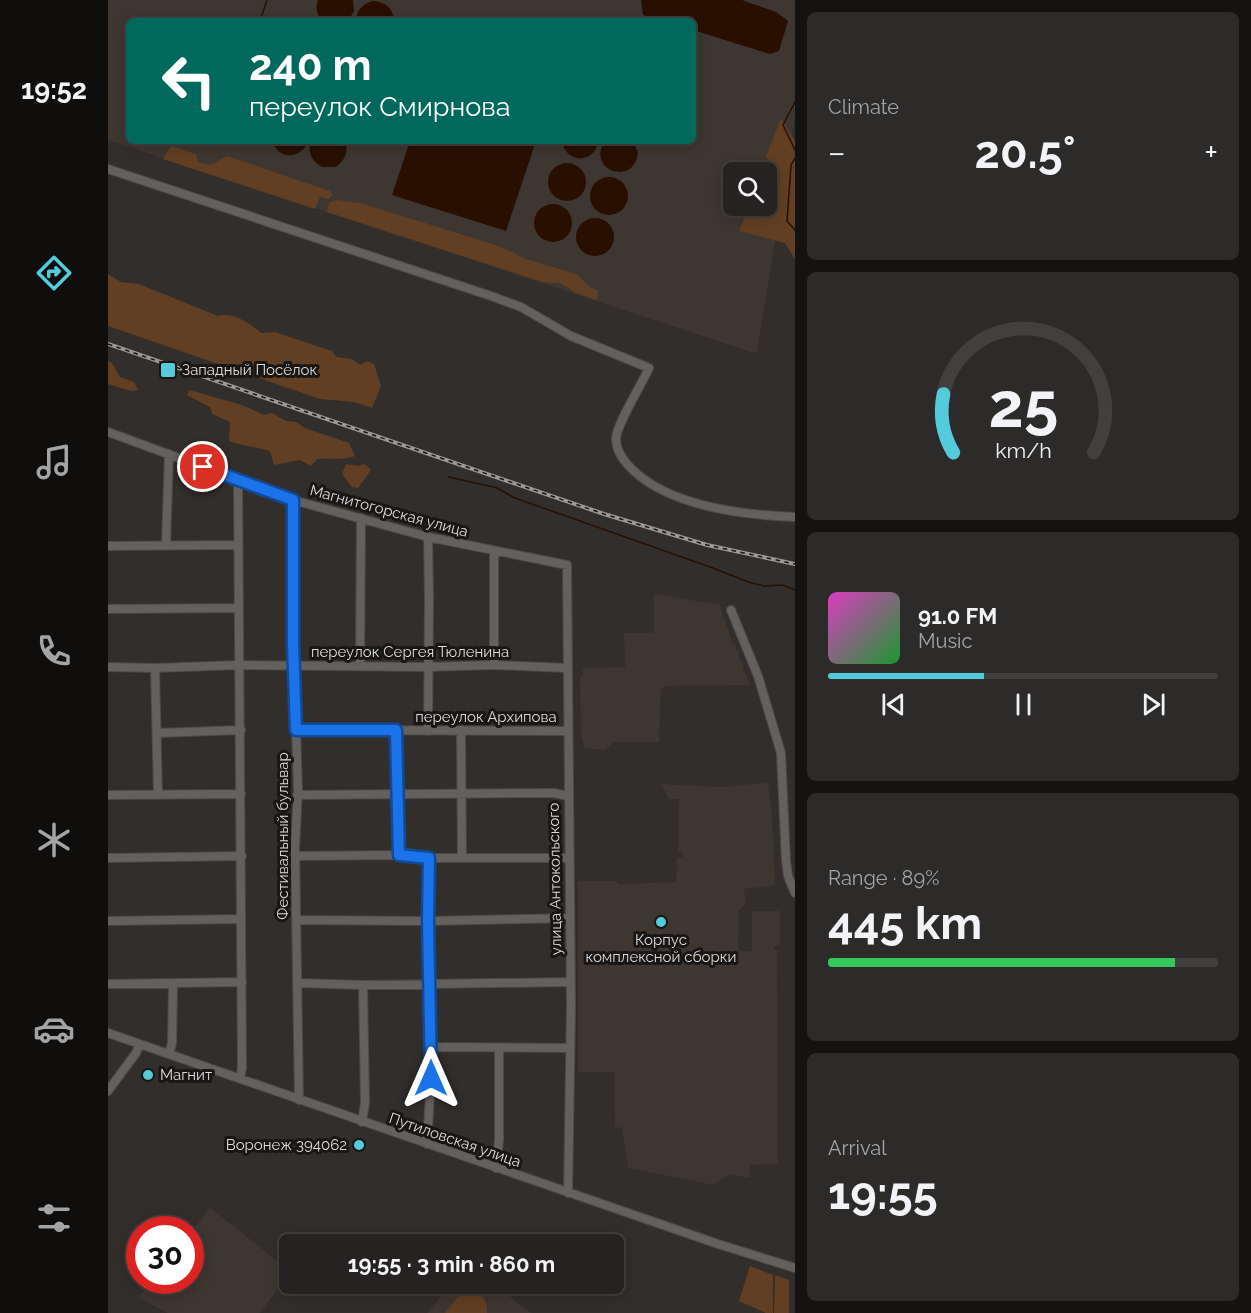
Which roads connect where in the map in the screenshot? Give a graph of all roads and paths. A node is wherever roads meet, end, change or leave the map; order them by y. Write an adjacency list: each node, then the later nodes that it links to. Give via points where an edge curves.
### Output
1 (108, 169): 6 (street, via 521,307 571,336 649,368 616,438 619,455 638,477 687,500 762,515)
2 (108, 432): 3 (street, Магнитогорская улица)
3 (168, 454): 4 (street, Магнитогорская улица); 9 (street)
4 (238, 480): 5 (street, Магнитогорская улица); 10 (street)
5 (293, 500): 7 (street, Магнитогорская улица); 19 (street, Фестивальный бульвар)
6 (795, 517)
7 (361, 518): 8 (street, Магнитогорская улица); 20 (street)
8 (428, 537): 12 (street, Магнитогорская улица); 21 (street)
9 (166, 545): 10 (street); 11 (street)
10 (238, 545): 14 (street)
11 (108, 546)
12 (494, 552): 13 (street, Магнитогорская улица); 17 (street)
13 (567, 565): 24 (street, улица Антокольского)
14 (239, 608): 15 (street); 18 (street)
15 (108, 609)
16 (731, 610): 46 (street, via 758,676 781,753 786,861)
17 (494, 665): 21 (street, переулок Сергея Тюленина); 24 (street, переулок Сергея Тюленина)
18 (240, 666): 19 (street, переулок Сергея Тюленина); 23 (street, переулок Сергея Тюленина); 25 (street)
19 (294, 666): 20 (street, переулок Сергея Тюленина); 26 (street, Фестивальный бульвар)
20 (360, 666): 21 (street, переулок Сергея Тюленина)
21 (428, 667): 29 (street)
22 (108, 668): 23 (street, переулок Сергея Тюленина)
23 (155, 668): 31 (street)
24 (567, 668): 30 (street, улица Антокольского)
25 (241, 730): 31 (street); 32 (street)
26 (296, 730): 27 (street, переулок Архипова); 37 (street, Фестивальный бульвар)
27 (396, 730): 29 (street, переулок Архипова); 33 (street)
28 (461, 730): 29 (street, переулок Архипова); 30 (street, переулок Архипова); 34 (street)
29 (428, 731)
30 (568, 731): 38 (street, улица Антокольского)
31 (157, 733): 36 (street)
32 (241, 794): 36 (street); 40 (street)
33 (397, 794): 34 (street); 37 (street); 39 (street)
34 (460, 794): 38 (street); 44 (street)
35 (108, 795): 36 (street)
36 (158, 795)
37 (297, 795): 41 (street, Фестивальный бульвар)
38 (568, 796): 45 (street, улица Антокольского)
39 (399, 855): 41 (street); 43 (street)
40 (242, 856): 42 (street); 48 (street)
41 (296, 856): 49 (street, Фестивальный бульвар)
42 (108, 858)
43 (429, 858): 44 (street); 51 (street)
44 (462, 858): 45 (street)
45 (569, 858): 47 (street, улица Антокольского)
46 (795, 892)
47 (570, 918): 51 (street); 53 (street, улица Антокольского)
48 (242, 919): 50 (street); 52 (street)
49 (297, 920): 51 (street); 54 (street, Фестивальный бульвар)
50 (108, 921)
51 (428, 921): 55 (street)
52 (242, 982): 57 (street); 65 (street)
53 (570, 982): 55 (street); 63 (street, улица Антокольского)
54 (298, 983): 58 (street); 67 (street, Фестивальный бульвар)
55 (430, 983): 58 (street); 61 (street)
56 (108, 984): 57 (street)
57 (173, 984): 64 (street)
58 (363, 985): 68 (street)
59 (108, 1033): 60 (street, Путиловская улица)
60 (140, 1044): 64 (street, Путиловская улица); 66 (street)
61 (431, 1047): 62 (street); 69 (street)
62 (499, 1048): 63 (street); 70 (street)
63 (570, 1048): 71 (street, улица Антокольского)
64 (169, 1054): 65 (street, Путиловская улица)
65 (240, 1078): 67 (street, Путиловская улица)
66 (108, 1090)
67 (299, 1100): 68 (street, Путиловская улица)
68 (362, 1122): 69 (street, Путиловская улица)
69 (427, 1144): 70 (street, Путиловская улица)
70 (496, 1168): 71 (street, Путиловская улица)
71 (568, 1193): 72 (street, Путиловская улица)
72 (795, 1268)

